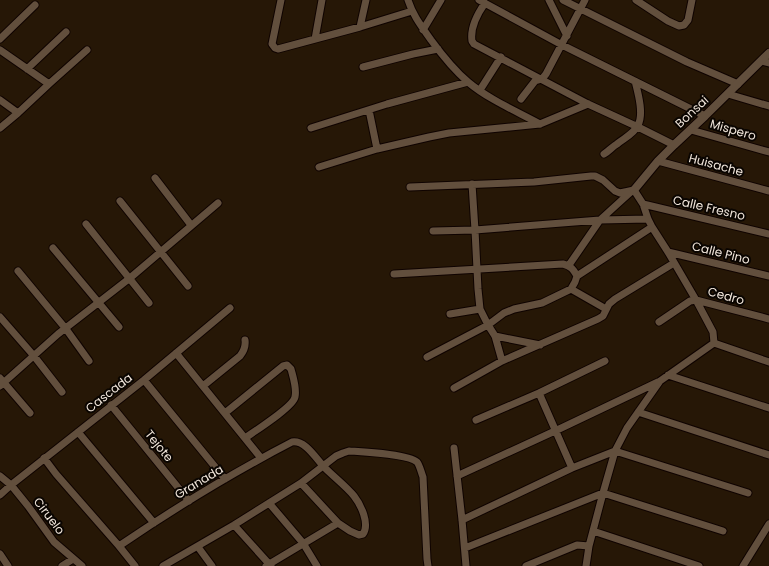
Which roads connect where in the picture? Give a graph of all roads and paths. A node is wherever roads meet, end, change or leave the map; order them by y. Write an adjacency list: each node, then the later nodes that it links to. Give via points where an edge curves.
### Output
1 (281, 0): 20 (street, via 273,46 278,49)
2 (322, 0): 20 (street)
3 (366, 0): 15 (street)
4 (408, 0): 14 (street)
5 (441, 0): 16 (street)
6 (549, 0): 18 (street)
7 (563, 0): 13 (street)
8 (585, 0): 13 (street)
9 (636, 0): 10 (street, via 679,26 688,20)
10 (692, 0)
11 (482, 1): 21 (street); 26 (street, via 472,41 478,47)
12 (35, 5): 19 (street)
13 (580, 9): 18 (street); 34 (street)
14 (412, 11): 15 (street); 16 (street)
15 (360, 27): 20 (street)
16 (423, 30): 22 (street)
17 (66, 32): 29 (street)
18 (567, 36): 21 (street)
19 (0, 39)
20 (314, 39)
21 (562, 44): 30 (street); 31 (street)
22 (438, 49): 28 (street); 32 (street)
23 (0, 50): 29 (street)
24 (87, 50): 33 (street)
25 (769, 54): 27 (street, Bonsai)
26 (500, 57): 30 (street); 35 (street)
27 (766, 62): 34 (street, Bonsai)
28 (363, 67)
29 (27, 69): 33 (street)
30 (542, 79): 37 (street, via 535,81); 39 (street)
31 (635, 81): 43 (street); 45 (street, via 640,103)
32 (468, 82): 35 (street); 41 (street)
33 (49, 84): 42 (street)
34 (738, 84): 36 (street, Bonsai)
35 (480, 90): 44 (street)
36 (728, 94): 40 (street); 43 (street, Bonsai)
37 (521, 99)
38 (0, 100): 42 (street)
39 (588, 104): 44 (street); 45 (street)
40 (769, 106)
41 (369, 110): 47 (street); 50 (street)
42 (18, 114): 46 (street)
43 (705, 116): 48 (street, Bonsai)
44 (540, 124): 50 (street, via 449,134)
45 (638, 127): 49 (street); 52 (street)
46 (0, 128)
47 (312, 128)
48 (690, 130): 49 (street, Bonsai); 51 (street, Mispero)
49 (674, 145): 53 (street, Bonsai)
50 (377, 149): 54 (street)
51 (769, 152)
52 (604, 154)
53 (658, 161): 58 (street, Bonsai); 59 (street, Huisache)
54 (320, 167)
55 (155, 178): 66 (street)
56 (472, 184): 57 (street); 58 (street, via 534,182 595,176 620,193); 68 (street)
57 (410, 187)
58 (634, 190): 62 (street); 64 (street)
59 (769, 191)
60 (120, 201): 72 (street)
61 (218, 203): 66 (street)
62 (643, 204): 63 (street); 70 (street, Calle Fresno)
63 (648, 219): 64 (street); 67 (street)
64 (600, 220): 68 (street); 75 (street)
65 (86, 224): 81 (street)
66 (191, 226): 72 (street)
67 (652, 227): 73 (street); 79 (street)
68 (475, 230): 69 (street); 76 (street)
69 (433, 231)
70 (769, 234)
71 (53, 248): 85 (street)
72 (161, 251): 81 (street); 82 (street)
73 (668, 252): 74 (street); 80 (street, Calle Pino)
74 (674, 263): 84 (street); 89 (street, via 615,299)
75 (569, 265): 76 (street); 79 (street)
76 (477, 268): 78 (street); 88 (street)
77 (18, 271): 97 (street)
78 (394, 274)
79 (577, 276): 83 (street)
80 (769, 276)
81 (130, 278): 85 (street); 86 (street)
82 (188, 286)
83 (570, 289): 89 (street); 95 (street, via 542,302 504,313)
84 (696, 300): 92 (street, Cedro); 93 (street, Cedro, via 690,301); 100 (street, via 714,332)
85 (99, 303): 96 (street); 97 (street)
86 (149, 303)
87 (230, 308): 102 (street, Cascada)
88 (480, 309): 90 (street); 95 (street)
89 (606, 309): 101 (street, via 598,319)
90 (450, 314)
91 (0, 316): 94 (street)
92 (769, 319)
93 (659, 322)
94 (3, 324): 103 (street)
95 (488, 325): 98 (street); 104 (street)
96 (119, 327)
97 (66, 329): 103 (street); 105 (street)
98 (496, 336): 101 (street); 106 (street)
99 (245, 340): 113 (street, via 246,347 240,356)
100 (714, 343): 108 (street); 109 (street)
101 (540, 345): 106 (street)
102 (176, 353): 110 (street, Cascada); 113 (street)
103 (34, 356): 112 (street); 115 (street)
104 (427, 358)
105 (89, 361)
106 (502, 361): 114 (street)
107 (605, 361): 116 (street)
108 (769, 362)
109 (668, 375): 111 (street); 118 (street)
110 (144, 380): 117 (street, Cascada); 135 (street)
111 (660, 381): 119 (street); 123 (street)
112 (1, 382): 120 (street)
113 (203, 386): 121 (street)
114 (454, 388)
115 (62, 392)
116 (539, 393): 122 (street); 123 (street)
117 (111, 405): 124 (street, Cascada); 141 (street, Tejote)
118 (769, 408)
119 (638, 412): 127 (street); 128 (street)
120 (30, 413)
121 (225, 413): 125 (street); 125 (street, via 283,366 290,367 296,392 295,400)
122 (476, 420)
123 (555, 431): 132 (street); 134 (street)
124 (78, 432): 129 (street, Cascada); 144 (street)
125 (245, 438): 130 (street)
126 (454, 448): 134 (street)
127 (616, 451): 132 (street); 138 (street); 139 (street)
128 (769, 455)
129 (44, 458): 137 (street, Cascada); 151 (street)
130 (261, 458): 131 (street, Granada, via 292,442 300,442); 135 (street, Granada)
131 (323, 466): 136 (street); 145 (street, via 354,497 364,514 366,528 364,534 358,535); 166 (street, via 336,456 349,451 397,455 417,463 423,477)
132 (572, 468): 143 (street)
133 (0, 476): 137 (street, Ciruelo)
134 (458, 476): 143 (street)
135 (225, 479): 141 (street, Granada)
136 (302, 482): 142 (street); 145 (street)
137 (11, 485): 140 (street, Cascada); 156 (street, Ciruelo, via 54,542)
138 (603, 493): 148 (street); 149 (street); 154 (street)
139 (748, 493)
140 (0, 495)
141 (189, 501): 144 (street, Granada)
142 (269, 503): 147 (street); 150 (street)
143 (462, 520): 154 (street)
144 (154, 523): 151 (street, Granada)
145 (338, 523): 150 (street)
146 (769, 524): 171 (street)
147 (234, 525): 153 (street); 158 (street)
148 (593, 531): 152 (street); 170 (street)
149 (723, 531)
150 (303, 543): 158 (street); 165 (street)
151 (119, 546): 162 (street)
152 (589, 546): 168 (street, via 577,545); 169 (street)
153 (198, 547): 157 (street); 164 (street)
154 (465, 548): 167 (street)
155 (0, 554): 159 (street)
156 (73, 559): 160 (street); 161 (street, Ciruelo)
157 (174, 563): 163 (street)
158 (269, 565)
159 (8, 566)
160 (62, 566)
161 (82, 566)
162 (135, 566)
163 (163, 566)
164 (212, 566)
165 (317, 566)
166 (428, 566)
167 (466, 566)
168 (526, 566)
169 (586, 566)
170 (699, 566)
171 (743, 566)

